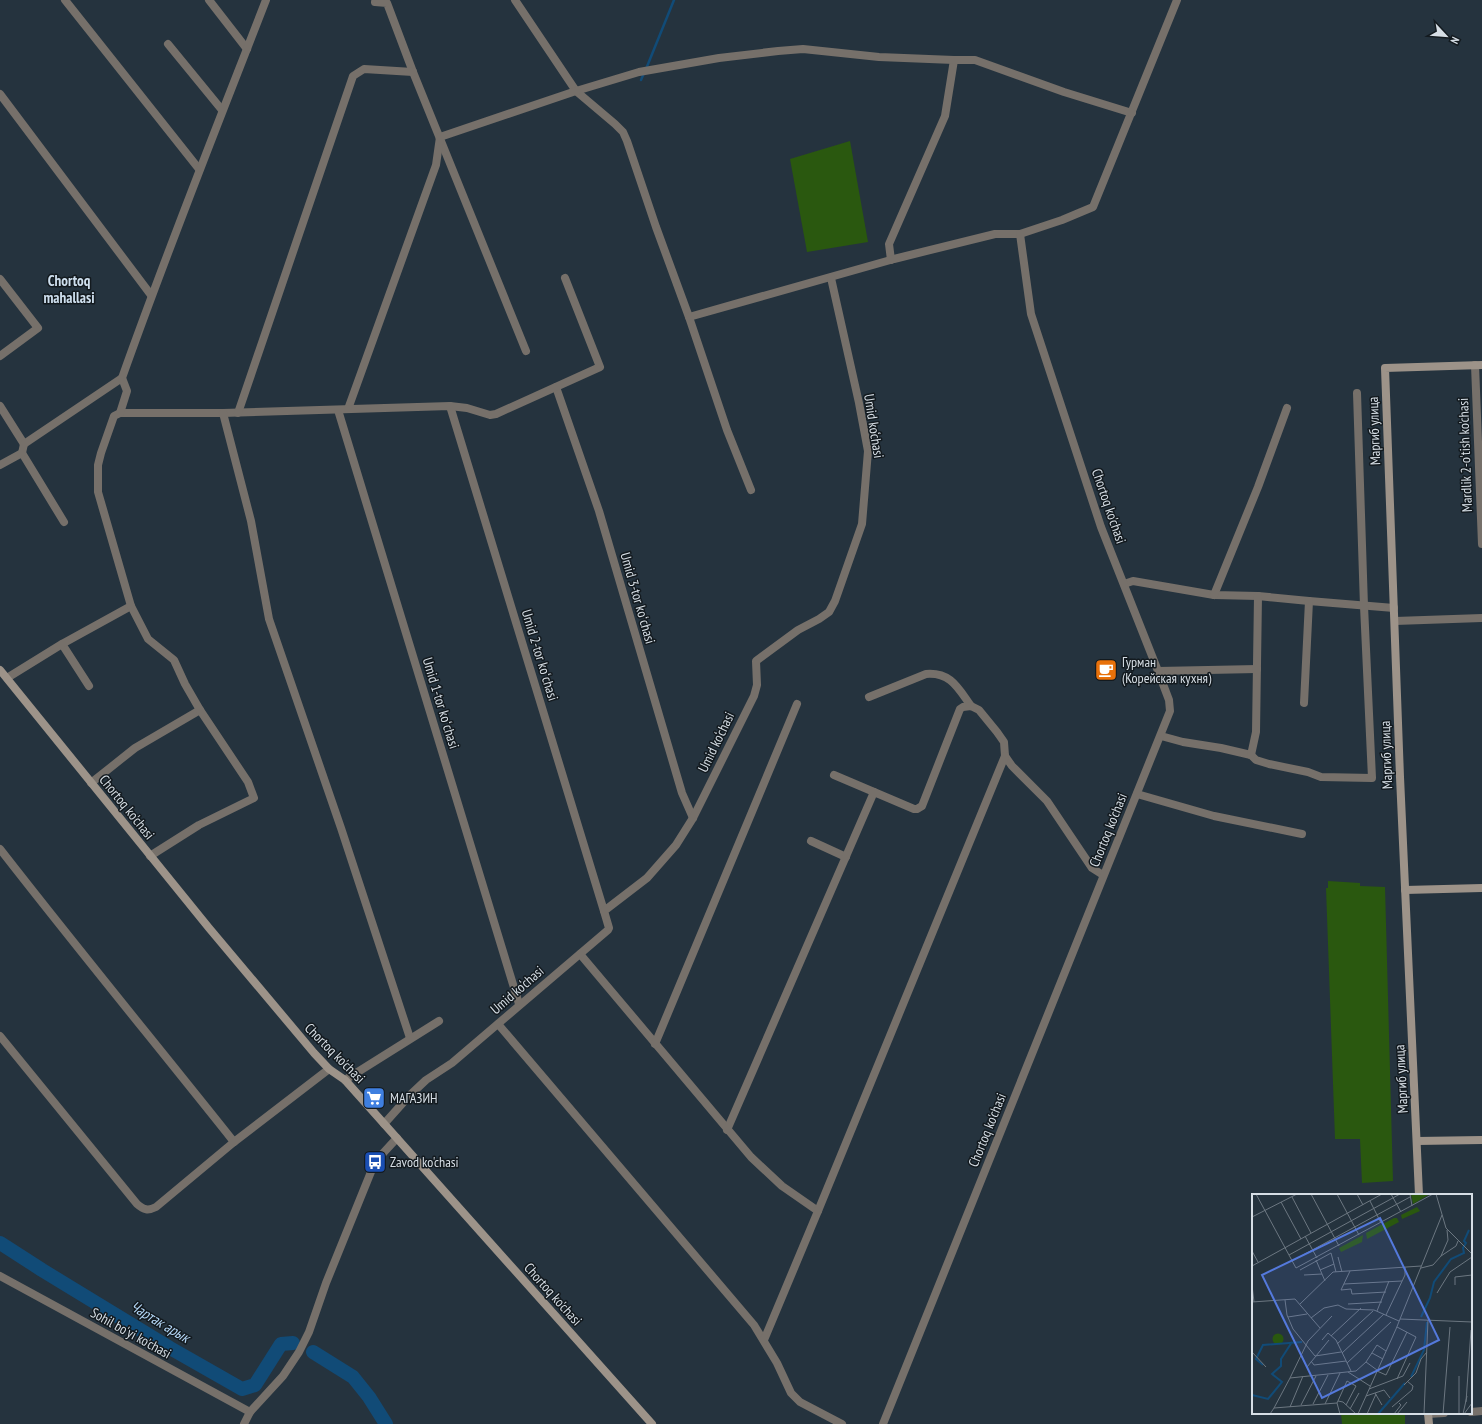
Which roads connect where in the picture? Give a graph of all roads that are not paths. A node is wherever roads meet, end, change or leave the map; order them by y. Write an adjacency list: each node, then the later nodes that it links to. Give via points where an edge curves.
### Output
1 (65, 0): 16 (street)
2 (209, 0): 8 (street)
3 (266, 0): 8 (street)
4 (515, 0): 11 (street)
5 (1177, 0): 14 (street)
6 (375, 2): 10 (street, via 388,3)
7 (168, 44): 13 (street)
8 (247, 49): 13 (street)
9 (954, 60): 11 (street, via 778,51 639,72); 14 (street, via 975,60); 18 (street, via 945,116 889,244)
10 (413, 72): 15 (street); 37 (street, via 364,69 353,76)
11 (576, 91): 15 (street); 23 (street, via 615,124 627,141)
12 (0, 94): 22 (street)
13 (222, 110): 16 (street)
14 (1132, 113): 17 (street, via 1093,207)
15 (440, 137): 24 (street); 33 (street, via 436,165)
16 (199, 170): 22 (street)
17 (1020, 234): 18 (street, via 995,234); 44 (street, Chortoq ko'chasi, via 1031,314 1101,527)
18 (891, 260): 20 (street)
19 (565, 278): 28 (street, via 600,367)
20 (831, 278): 23 (street); 71 (street, Umid ko‘chasi, via 868,452 862,524 829,612 798,630 756,662 757,685 754,696)
21 (0, 279): 25 (street, via 38,328)
22 (151, 295): 27 (street)
23 (689, 317): 41 (street, via 727,430)
24 (526, 350)
25 (0, 356)
26 (1478, 365): 43 (street, Mardlik 2-o'tish ko'chasi); 50 (street, Маргиб улица, via 1385,368)
27 (122, 378): 35 (street, via 127,391); 38 (street)
28 (556, 387): 31 (street, via 496,414 490,415); 71 (street, Umid 3-tor koʻchasi, via 599,511 680,786)
29 (1357, 393): 49 (street)
30 (0, 406): 38 (street)
31 (450, 406): 33 (street); 80 (street, Umid 2-tor koʻchasi)
32 (1287, 408): 45 (street)
33 (348, 409): 34 (street)
34 (338, 410): 37 (street); 82 (street, Umid 1-tor koʻchasi)
35 (120, 413): 36 (street); 48 (street, via 114,416 101,453 98,465 98,492)
36 (222, 413): 37 (street); 86 (street, via 251,521 270,619)
37 (238, 413)
38 (24, 444): 39 (street)
39 (22, 452): 40 (street); 42 (street)
40 (0, 465)
41 (751, 490)
42 (64, 522)
43 (1482, 544)
44 (1124, 584): 45 (street, via 1133,581); 56 (street, Chortoq ko'chasi)
45 (1214, 595): 46 (street)
46 (1258, 596): 47 (street); 54 (street)
47 (1309, 601): 49 (street); 60 (street)
48 (132, 606): 53 (street); 63 (street, via 148,638 174,660)
49 (1364, 606): 50 (street); 65 (street, via 1372,778 1322,777 1256,760)
50 (1394, 608): 52 (street, Маргиб улица)
51 (1482, 618): 52 (street)
52 (1395, 621): 79 (street, Маргиб улица)
53 (62, 644): 57 (street); 58 (street)
54 (1257, 669): 56 (street); 65 (street, via 1256,732)
55 (0, 671): 57 (street, Chortoq ko'chasi)
56 (1158, 671): 64 (street, Chortoq ko'chasi, via 1170,705)
57 (7, 678): 68 (street, Chortoq ko'chasi)
58 (89, 686)
59 (869, 697): 62 (street, via 926,674 935,673 952,680)
60 (1304, 703)
61 (797, 704): 87 (street)
62 (971, 706): 66 (street, via 979,710 1003,739); 69 (street, via 967,705 960,710 922,806 914,809)
63 (200, 710): 68 (street, via 135,748); 75 (street, via 248,782 254,798 199,824)
64 (1161, 736): 65 (street); 70 (street, Chortoq ko'chasi)
65 (1251, 755)
66 (1005, 756): 77 (street, via 1047,801 1092,868); 97 (street)
67 (834, 775): 69 (street)
68 (91, 783): 75 (street, Chortoq ko'chasi)
69 (874, 792): 76 (street)
70 (1137, 794): 72 (street, via 1214,816); 77 (street, Chortoq ko'chasi)
71 (693, 818): 80 (street, Umid ko‘chasi, via 676,845 647,878)
72 (1302, 834)
73 (810, 841): 76 (street)
74 (0, 849): 95 (street)
75 (150, 856): 88 (street, Chortoq ko'chasi, via 269,1001)
76 (846, 857): 91 (street)
77 (1103, 875): 107 (street, Chortoq ko'chasi)
78 (1482, 888): 79 (street)
79 (1405, 890): 94 (street, Маргиб улица)
80 (604, 911): 81 (street, Umid ko‘chasi, via 609,929)
81 (580, 954): 82 (street, Umid ko‘chasi); 87 (street)
82 (519, 1004): 84 (street, Umid ko‘chasi)
83 (439, 1021): 86 (street)
84 (498, 1024): 90 (street, Umid ko‘chasi, via 452,1063 426,1080); 99 (street, via 754,1325)
85 (0, 1036): 95 (street, via 137,1204 143,1208 149,1210 156,1207)
86 (410, 1038): 89 (street)
87 (655, 1044): 91 (street)
88 (329, 1069): 89 (street, Chortoq ko'chasi); 95 (street)
89 (345, 1080): 90 (street, Chortoq ko'chasi)
90 (384, 1124): 92 (street, Chortoq ko'chasi)
91 (727, 1130): 97 (street, via 782,1186)
92 (397, 1138): 101 (street, via 375,1162 299,1352 283,1376); 105 (street, Chortoq ko'chasi)
93 (1482, 1140): 94 (street)
94 (1416, 1141): 96 (street, Маргиб улица)
95 (234, 1142)
96 (1419, 1194)
97 (818, 1212): 99 (street)
98 (0, 1276): 101 (street, Sohil bo'yi ko'chasi)
99 (764, 1340): 106 (street, via 792,1393 800,1402)
100 (1482, 1411): 102 (street)
101 (250, 1412): 104 (street)
102 (1472, 1412)
103 (1428, 1414): 108 (street)
104 (244, 1424)
105 (652, 1424)
106 (842, 1424)
107 (883, 1424)
108 (1429, 1424)

